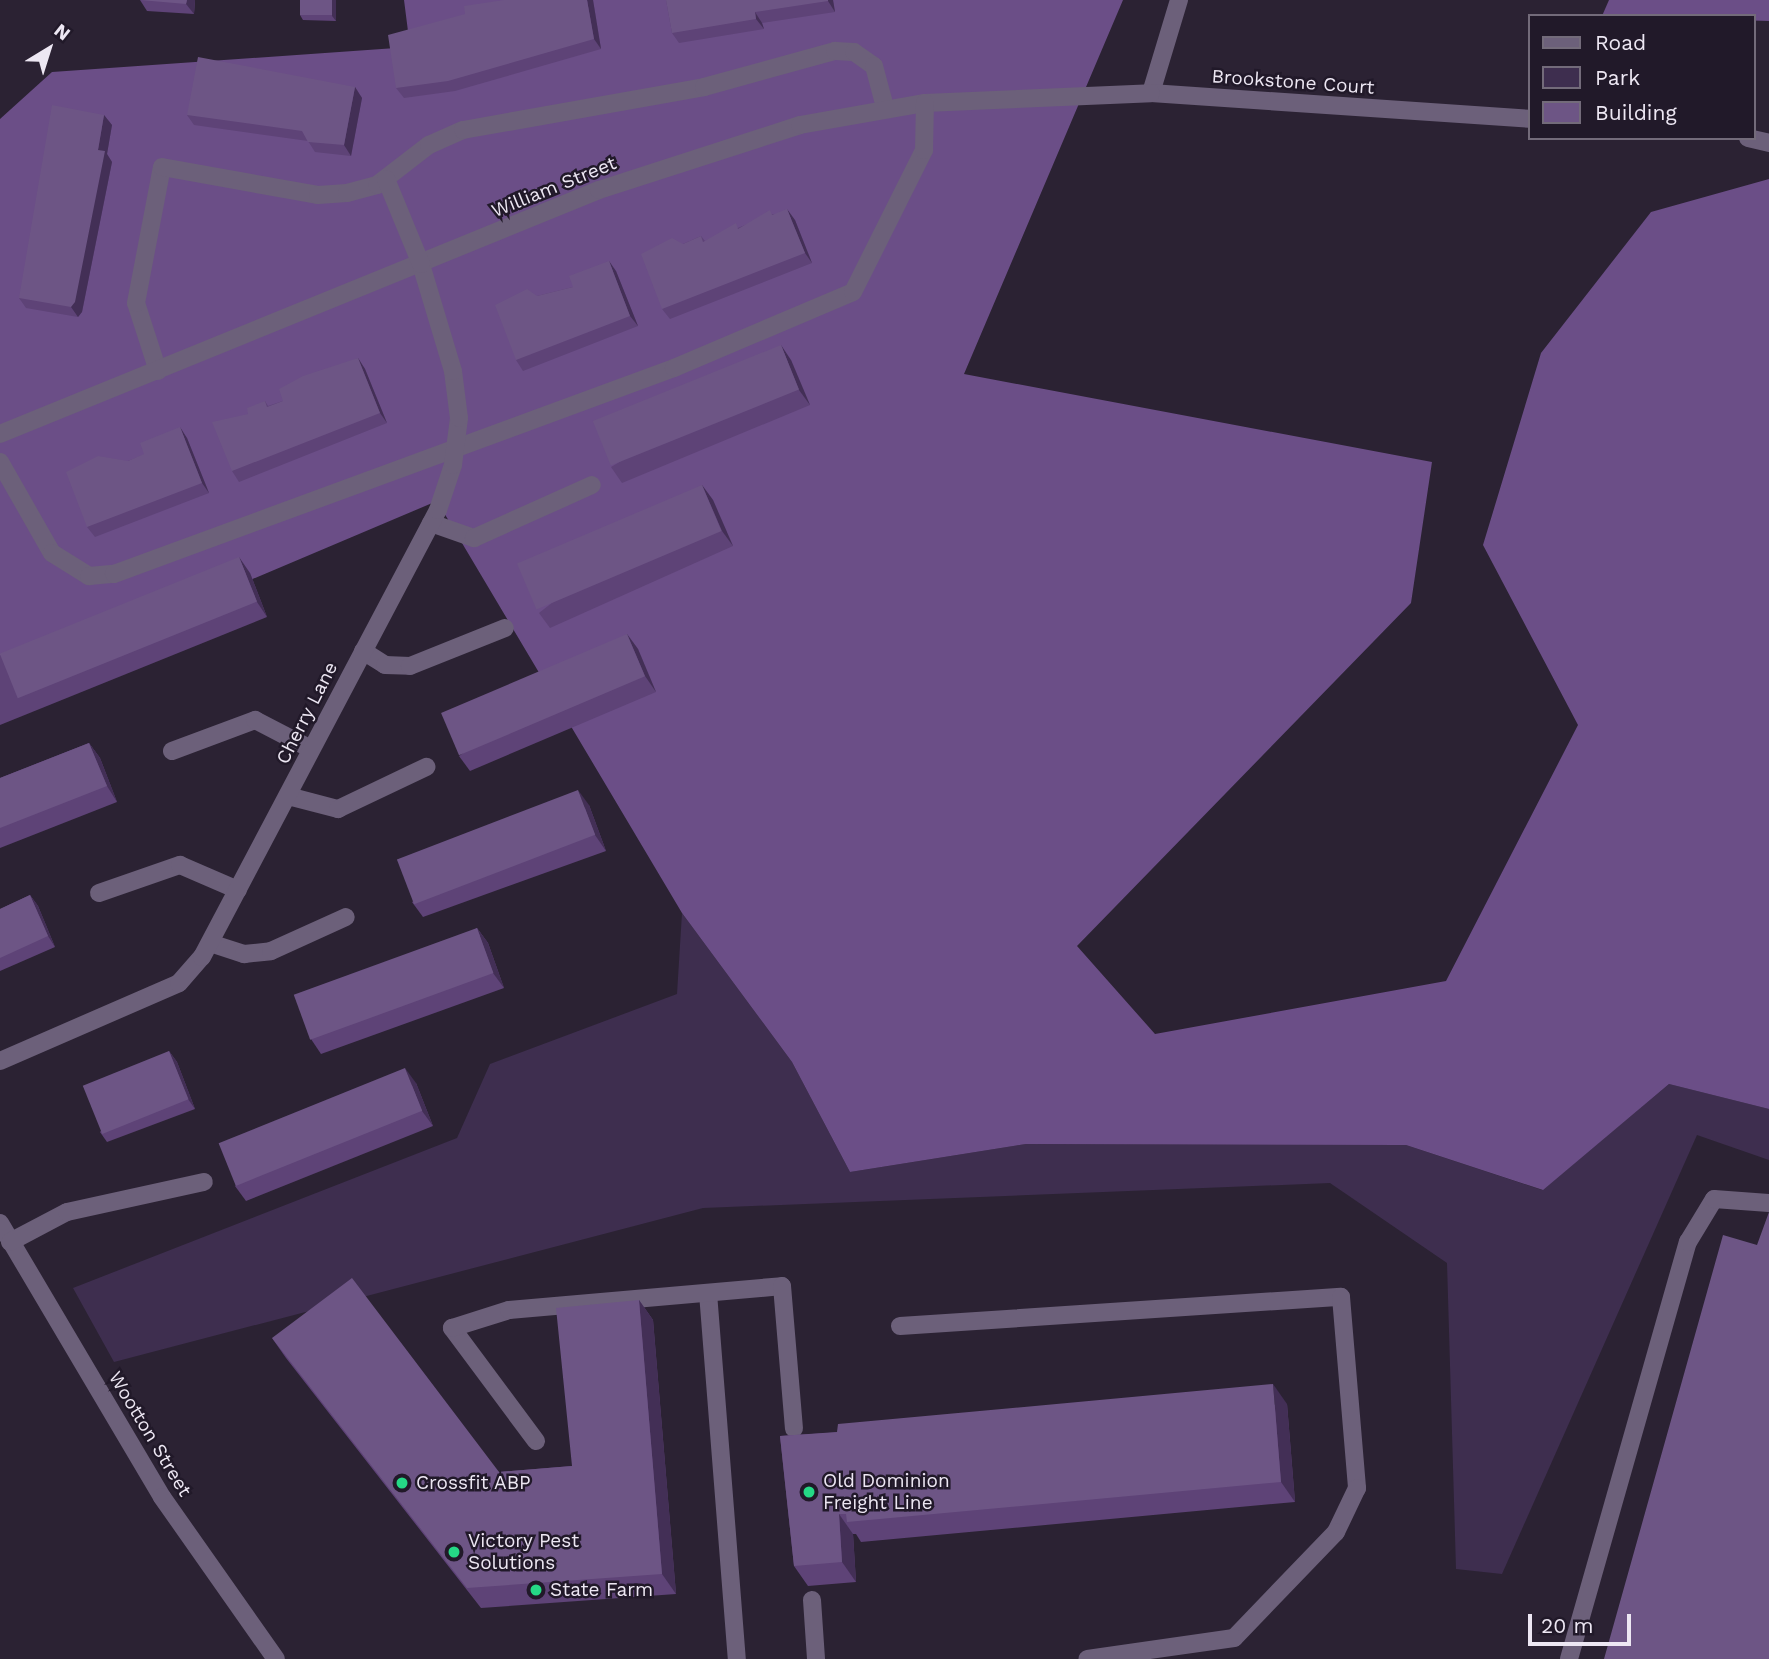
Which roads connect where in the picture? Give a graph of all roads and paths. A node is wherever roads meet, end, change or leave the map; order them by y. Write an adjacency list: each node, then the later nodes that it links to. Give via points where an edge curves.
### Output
1 (1179, 0): 2 (street)
2 (1152, 93): 3 (street, William Street); 5 (street, Brookstone Court)
3 (925, 103): 4 (street, William Street); 10 (street, via 924,150 853,292)
4 (885, 107): 6 (street, via 874,66 854,52 835,51 704,87 463,130 429,145); 7 (street, William Street, via 800,125 599,190)
5 (1528, 119)
6 (386, 178): 7 (street, Cherry Lane); 8 (street, via 347,193 318,195 162,167 136,303)
7 (422, 264): 8 (street, William Street); 10 (street, Cherry Lane, via 453,371)
8 (158, 371): 9 (street, William Street)
9 (0, 434)
10 (455, 450): 11 (street, via 114,574 89,576 40,538); 13 (street, Cherry Lane)
11 (0, 462)
12 (592, 485): 13 (street, via 474,538)
13 (431, 523): 15 (street, Cherry Lane)
14 (505, 628): 15 (street, via 410,666 384,665)
15 (363, 651): 16 (street, Cherry Lane)
16 (312, 749): 17 (street, via 255,720); 19 (street, Cherry Lane)
17 (172, 751)
18 (426, 767): 19 (street, via 338,809)
19 (288, 796): 20 (street, Cherry Lane)
20 (237, 891): 21 (street, via 180,865); 23 (street, Cherry Lane)
21 (99, 893)
22 (346, 917): 23 (street, via 271,951 244,954)
23 (210, 943): 24 (street, Cherry Lane, via 179,984)
24 (0, 1061)
25 (204, 1182): 28 (street, via 67,1212)
26 (1769, 1203): 38 (street, via 1714,1199 1688,1242)
27 (0, 1223): 28 (street, Wootton Street)
28 (10, 1242): 34 (street, Wootton Street, via 162,1497)
29 (708, 1293): 31 (street, via 782,1286); 32 (street, via 509,1310 452,1328); 35 (street)
30 (900, 1326): 37 (street, via 1341,1297 1357,1488 1336,1532 1234,1638)
31 (794, 1428)
32 (536, 1441)
33 (812, 1600): 36 (street)
34 (275, 1659)
35 (737, 1659)
36 (816, 1659)
37 (1087, 1659)
38 (1569, 1659)

